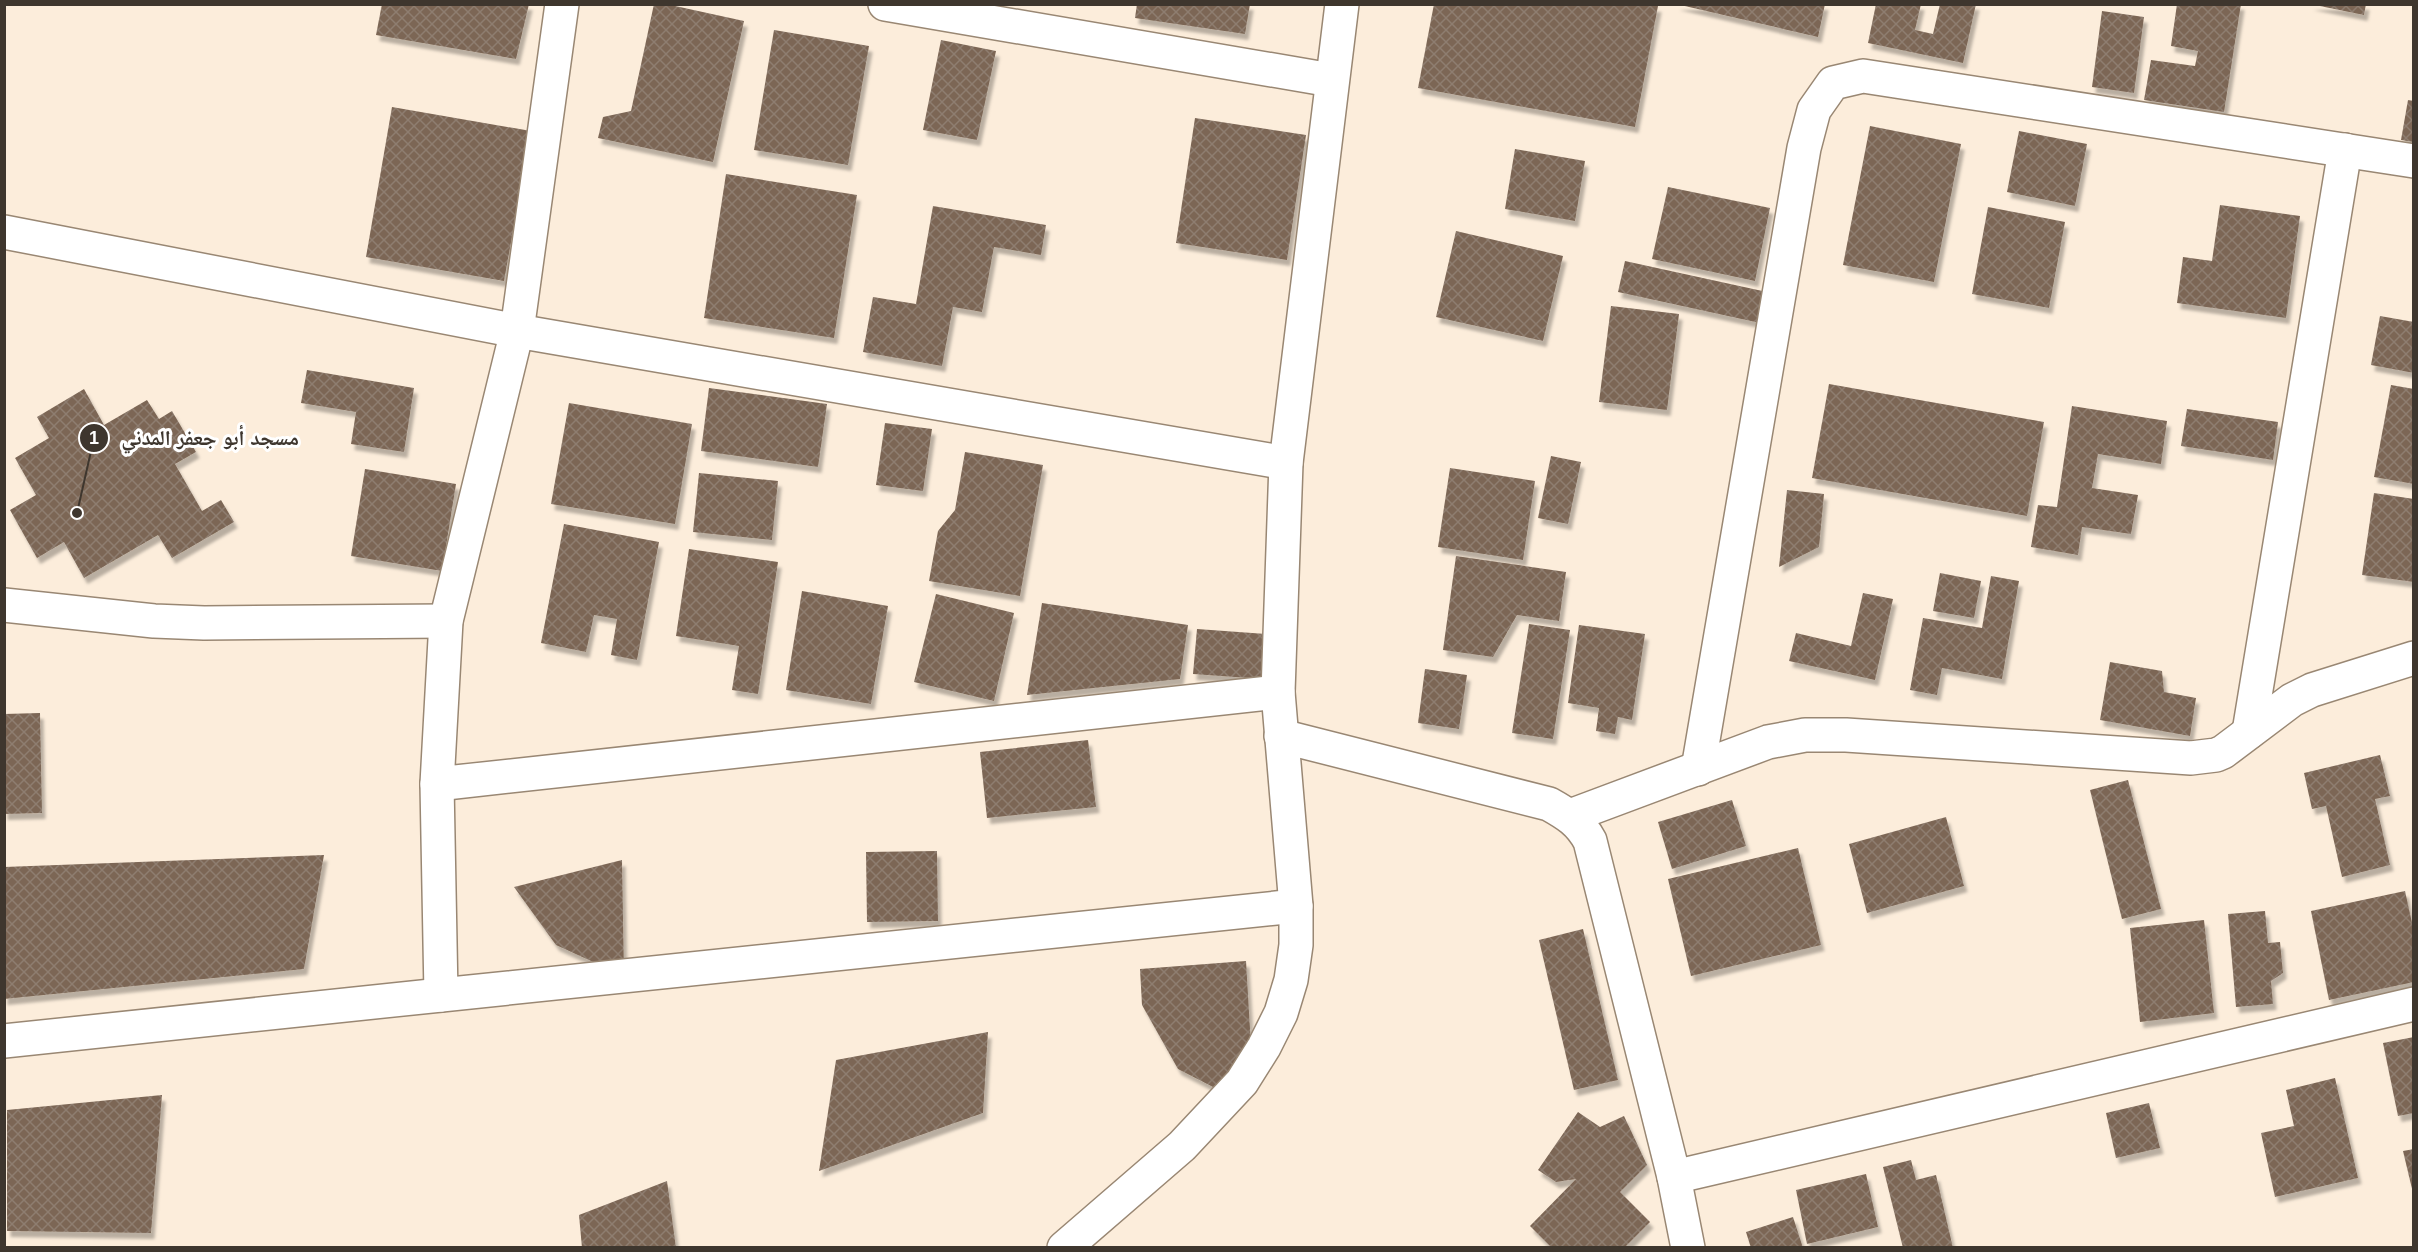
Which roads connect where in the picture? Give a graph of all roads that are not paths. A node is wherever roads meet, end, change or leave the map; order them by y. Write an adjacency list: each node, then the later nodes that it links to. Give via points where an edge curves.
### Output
1 (562, 4): 8 (street)
2 (885, 4): 4 (street)
3 (1342, 4): 4 (street)
4 (1331, 80): 9 (street)
5 (2345, 150): 6 (street); 14 (street); 16 (street, via 1863,76 1833,84 1814,110 1804,148)
6 (2414, 161)
7 (4, 232): 8 (street)
8 (517, 331): 9 (street); 11 (street)
9 (1286, 464): 13 (street)
10 (4, 605): 11 (street, via 194,623)
11 (446, 621): 17 (street)
12 (2414, 658): 14 (street, via 2312,690)
13 (1278, 692): 15 (street); 17 (street)
14 (2249, 732): 16 (street, via 2216,755 2191,758 1805,735 1768,742)
15 (1281, 736): 18 (street, via 1549,804); 19 (street)
16 (1698, 768): 18 (street)
17 (437, 784): 20 (street)
18 (1570, 816): 23 (street, via 1590,841)
19 (1296, 906): 20 (street); 24 (street, via 1291,980 1264,1047 1242,1082 1182,1146)
20 (441, 995): 22 (street)
21 (2414, 1004): 23 (street)
22 (4, 1041)
23 (1674, 1176): 25 (street)
24 (1064, 1248)
25 (1688, 1248)

